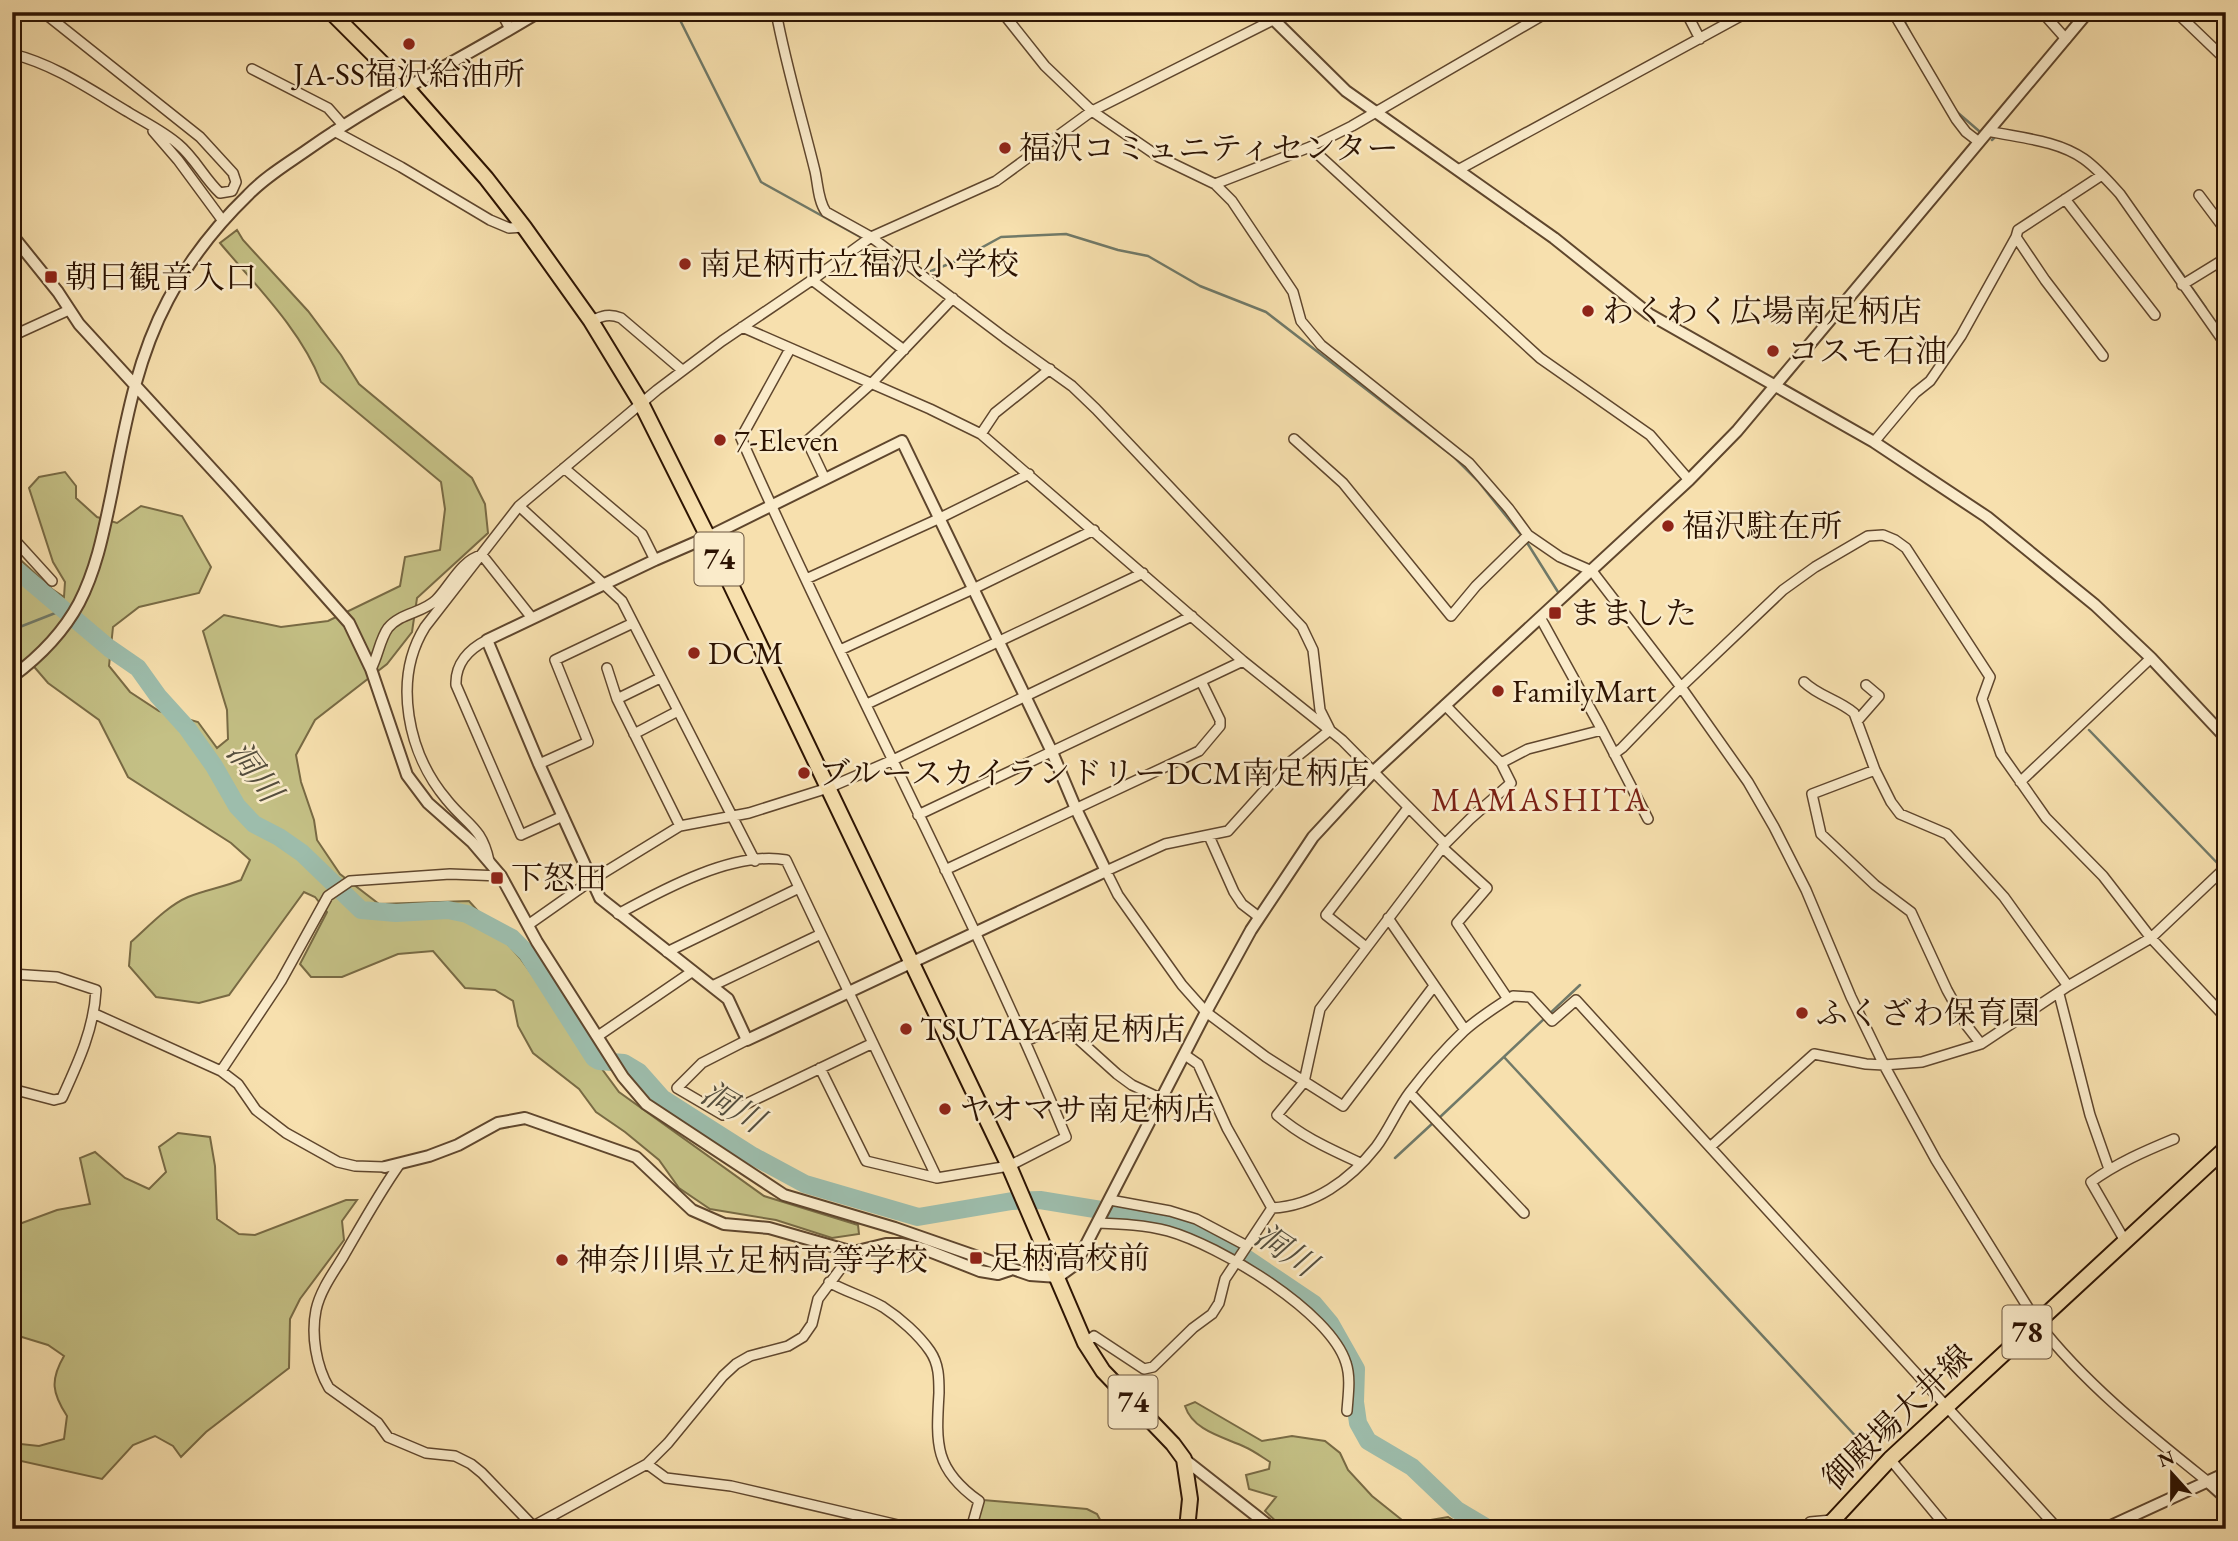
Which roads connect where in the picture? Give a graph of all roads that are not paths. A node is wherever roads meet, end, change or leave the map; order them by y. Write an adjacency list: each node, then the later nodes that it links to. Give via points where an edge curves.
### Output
1 (43, 12): 25 (street, via 200,136 233,173 232,191 220,193 178,143)
2 (331, 12): 22 (main road, 74)
3 (501, 12): 16 (street)
4 (539, 12): 16 (street)
5 (776, 12): 39 (street, via 822,207)
6 (1002, 12): 23 (street, via 1045,66)
7 (1285, 12): 15 (street)
8 (1548, 12): 24 (street)
9 (1686, 12): 17 (street)
10 (1748, 12): 17 (street)
11 (1893, 12): 28 (street, via 1955,119)
12 (2042, 12): 18 (street)
13 (2088, 12): 18 (street)
14 (2176, 12): 20 (street)
15 (1270, 16): 23 (street); 24 (street, via 1324,71)
16 (510, 29): 22 (street)
17 (1700, 39): 30 (street)
18 (2066, 39): 27 (street)
19 (12, 54): 25 (street, via 34,59)
20 (2226, 60)
21 (252, 69): 26 (street, via 328,108)
22 (406, 87): 26 (street); 36 (main road, 74)
23 (1092, 111): 32 (street, via 1158,157); 39 (street, via 996,181)
24 (1374, 112): 29 (street); 30 (street)
25 (145, 122): 35 (street)
26 (339, 128): 35 (street, via 249,193); 36 (street, via 491,219 509,228)
27 (1988, 131): 28 (street); 31 (street, via 2062,148)
28 (1979, 142): 58 (street)
29 (1310, 147): 32 (street); 66 (street, via 1541,358 1650,435)
30 (1458, 170): 58 (street, via 1649,314)
31 (2102, 175): 34 (street); 43 (street)
32 (1215, 184): 73 (street, via 1232,201 1293,292 1301,321 1321,345 1469,463 1509,509)
33 (2199, 195): 37 (street)
34 (2065, 199): 40 (street, via 2018,230); 46 (street)
35 (227, 217): 57 (street, via 169,297)
36 (524, 227): 47 (main road, 74)
37 (2226, 230)
38 (12, 235): 45 (street)
39 (871, 237): 42 (street); 44 (street)
40 (2017, 237): 53 (street); 62 (street, via 1930,381)
41 (2226, 258): 43 (street)
42 (812, 280): 48 (street); 52 (street)
43 (2182, 285): 50 (street)
44 (953, 298): 52 (street); 54 (street)
45 (69, 310): 49 (street); 57 (street)
46 (2155, 315)
47 (591, 321): 55 (street, via 603,315 621,318); 59 (main road, 74)
48 (742, 327): 51 (street); 55 (street)
49 (12, 336)
50 (2226, 345)
51 (790, 349): 56 (street); 68 (street, via 741,439)
52 (904, 350): 56 (street)
53 (2103, 356)
54 (1050, 369): 60 (street, via 995,414); 105 (street, via 1096,409 1302,627 1313,650 1320,710)
55 (682, 370): 59 (street)
56 (872, 383): 60 (street); 65 (street, via 807,440)
57 (134, 385): 92 (street, via 349,623); 93 (street, via 93,572 78,605 50,644)
58 (1776, 386): 62 (street); 66 (street)
59 (641, 403): 63 (street); 72 (main road, 74)
60 (981, 434): 64 (street)
61 (1294, 439): 73 (street, via 1343,483 1451,616)
62 (1874, 442): 89 (street, via 1987,517 2095,605)
63 (564, 468): 67 (street); 75 (street, via 642,534)
64 (1029, 474): 69 (street); 70 (street)
65 (825, 479): 68 (street); 69 (street, via 902,441)
66 (1689, 480): 76 (street)
67 (519, 506): 74 (street); 80 (street)
68 (771, 506): 72 (street); 78 (street)
69 (938, 519): 78 (street); 81 (street)
70 (1094, 530): 77 (street); 81 (street)
71 (12, 537): 79 (street)
72 (708, 537): 75 (street); 117 (main road, 74)
73 (1525, 539): 76 (street)
74 (482, 555): 83 (street); 92 (street, via 466,564 427,607 388,628); 127 (street, via 419,637 407,683 408,711 419,754 447,801 481,836)
75 (654, 560): 80 (street)
76 (1592, 570): 84 (street); 98 (street)
77 (1143, 573): 82 (street); 87 (street)
78 (806, 579): 88 (street)
79 (52, 581)
80 (604, 584): 83 (street); 85 (street, via 622,601)
81 (973, 589): 87 (street); 88 (street)
82 (1192, 616): 90 (street); 99 (street)
83 (532, 618): 86 (street)
84 (1541, 619): 102 (street); 106 (street)
85 (633, 623): 94 (street); 113 (street, via 555,660 588,742)
86 (487, 640): 113 (street); 122 (street, via 473,647 456,677 472,723 521,835)
87 (998, 644): 99 (street); 101 (street)
88 (840, 650): 101 (street)
89 (2151, 659): 108 (street); 116 (street)
90 (1244, 661): 95 (street); 105 (street)
91 (607, 667): 100 (street)
92 (371, 668): 127 (street, via 407,775 428,803)
93 (12, 677)
94 (660, 677): 100 (street); 103 (street)
95 (1200, 681): 109 (street); 119 (street, via 1220,726 1199,751)
96 (1804, 681): 104 (street, via 1847,707)
97 (1866, 685): 104 (street, via 1879,696)
98 (1681, 687): 110 (street); 116 (street, via 1783,590 1850,544 1883,535 1913,558 1990,677 1982,699 2001,754); 163 (street, via 1748,782 1792,859)
99 (1026, 697): 109 (street); 111 (street)
100 (617, 699): 107 (street)
101 (867, 704): 111 (street)
102 (1445, 705): 112 (street); 115 (street)
103 (678, 711): 107 (street); 120 (street)
104 (1858, 720): 114 (street)
105 (1330, 730): 115 (street); 125 (street, via 1289,763 1228,831)
106 (1602, 730): 110 (street); 112 (street, via 1528,749)
107 (635, 734): 124 (street)
108 (2226, 737)
109 (1052, 752): 119 (street); 121 (street)
110 (1614, 754): 123 (street)
111 (893, 760): 117 (street); 121 (street)
112 (1501, 763): 126 (street, via 1511,783)
113 (539, 764): 122 (street)
114 (1875, 770): 149 (street, via 1900,814 1947,834 2004,897); 161 (street, via 1812,794 1821,834 1911,912 1966,1026)
115 (1374, 771): 118 (street); 136 (street, via 1313,837)
116 (2020, 782): 141 (street)
117 (828, 788): 120 (street); 144 (main road, 74)
118 (1408, 808): 126 (street); 142 (street, via 1326,915)
119 (1076, 809): 130 (street); 131 (street)
120 (730, 815): 124 (street); 128 (street)
121 (918, 815): 130 (street)
122 (563, 816): 133 (street)
123 (1648, 820)
124 (680, 826): 133 (street)
125 (1209, 836): 131 (street, via 1165,844); 136 (street, via 1234,892)
126 (1444, 846): 137 (street); 152 (street, via 1487,888 1457,923)
127 (489, 861): 132 (street)
128 (755, 861): 134 (street, via 786,860); 135 (street, via 719,866)
129 (2226, 867): 141 (street)
130 (945, 870): 139 (street)
131 (1106, 871): 139 (street); 153 (street, via 1182,985)
132 (501, 876): 138 (street); 165 (street, via 450,874 350,881 341,886 328,896 281,981)
133 (592, 880): 135 (street, via 600,898); 138 (street)
134 (799, 888): 140 (street); 143 (street)
135 (618, 914): 143 (street)
136 (1259, 917): 153 (street)
137 (1388, 918): 142 (street); 148 (street)
138 (528, 925): 157 (street)
139 (975, 932): 144 (street); 159 (street)
140 (821, 934): 147 (street); 150 (street)
141 (2151, 938): 149 (street); 155 (street)
142 (1366, 947): 166 (street, via 1320,1009)
143 (667, 952): 145 (street)
144 (912, 962): 150 (street); 176 (main road, 74)
145 (692, 971): 147 (street); 157 (street)
146 (12, 974): 154 (street, via 57,977 96,990)
147 (712, 986): 158 (street, via 728,999)
148 (1434, 986): 156 (street); 166 (street, via 1343,1106)
149 (2068, 986): 151 (street)
150 (849, 992): 158 (street); 160 (street)
151 (2059, 994): 161 (street); 177 (street)
152 (1508, 999): 156 (street); 171 (street, via 1531,997 1552,1021 1576,1000)
153 (1206, 1012): 162 (street); 166 (street)
154 (95, 1014): 165 (street); 167 (street, via 61,1097 54,1100)
155 (2226, 1018)
156 (1465, 1030): 168 (street)
157 (598, 1036): 187 (street, via 646,1104 775,1190)
158 (747, 1040): 164 (street, via 702,1063 677,1088 723,1115)
159 (1026, 1041): 169 (street, via 1060,1026 1066,1028 1116,1074); 176 (street, via 1066,1137)
160 (873, 1043): 164 (street); 178 (street)
161 (1981, 1044): 163 (street, via 1922,1062)
162 (1185, 1055): 169 (street); 180 (street, via 1198,1063 1227,1128)
163 (1884, 1065): 171 (street, via 1814,1054); 190 (street, via 1936,1160)
164 (820, 1068): 178 (street, via 866,1161)
165 (221, 1072): 175 (street, via 238,1084 256,1110 286,1133 338,1163)
166 (1304, 1082): 173 (street, via 1277,1115 1316,1143)
167 (12, 1089)
168 (1410, 1093): 173 (street, via 1376,1147); 181 (street)
169 (1162, 1099): 179 (street)
170 (2174, 1139): 177 (street)
171 (1710, 1147): 192 (street)
172 (2226, 1148): 183 (main road, 御殿場大井線 / 78)
173 (1360, 1163): 180 (street, via 1317,1197)
174 (399, 1165): 175 (street); 185 (street, via 458,1145 498,1123 525,1118 636,1157 692,1210 709,1219 769,1228); 202 (street, via 334,1271 317,1308 315,1346 324,1380 328,1388 378,1423 388,1437 471,1464)
175 (385, 1167)
176 (1009, 1167): 178 (street); 188 (main road, 74)
177 (2109, 1169): 183 (street, via 2091,1182)
178 (937, 1178)
179 (1110, 1200): 182 (street); 184 (street, via 1196,1219)
180 (1272, 1208): 184 (street)
181 (1524, 1213)
182 (1098, 1222): 186 (street, via 1169,1231); 188 (street, via 1076,1264)
183 (2125, 1241): 190 (main road, 御殿場大井線 / 78)
184 (1246, 1246): 186 (street)
185 (853, 1252): 187 (street, via 901,1244 980,1271 998,1274); 189 (street)
186 (1236, 1262): 191 (street, via 1212,1314 1153,1367 1144,1369 1094,1336); 193 (street, via 1321,1323 1346,1363)
187 (1010, 1270): 188 (street)
188 (1058, 1277): 191 (main road, 74)
189 (829, 1282): 196 (street, via 803,1338 736,1364); 204 (street, via 883,1307 932,1352 939,1369 939,1450 956,1483 979,1502)
190 (2037, 1322): 192 (main road, 御殿場大井線 / 78); 198 (street, via 2104,1393)
191 (1085, 1343): 195 (main road, 74, via 1103,1371)
192 (1948, 1405): 194 (main road, 御殿場大井線 / 78); 208 (street)
193 (1348, 1411)
194 (1889, 1459): 201 (main road, 御殿場大井線 / 78); 207 (street)
195 (1184, 1460): 205 (main road, 74, via 1190,1499); 206 (street)
196 (646, 1464): 202 (street); 203 (street, via 666,1478 731,1486)
197 (2226, 1473): 198 (street)
198 (2207, 1481): 199 (street); 209 (street)
199 (2226, 1497)
200 (1810, 1522): 201 (street)
201 (1828, 1525)
202 (531, 1527)
203 (915, 1529)
204 (971, 1529)
205 (1188, 1529)
206 (1273, 1529)
207 (1948, 1529)
208 (2058, 1529)
209 (2104, 1529)

